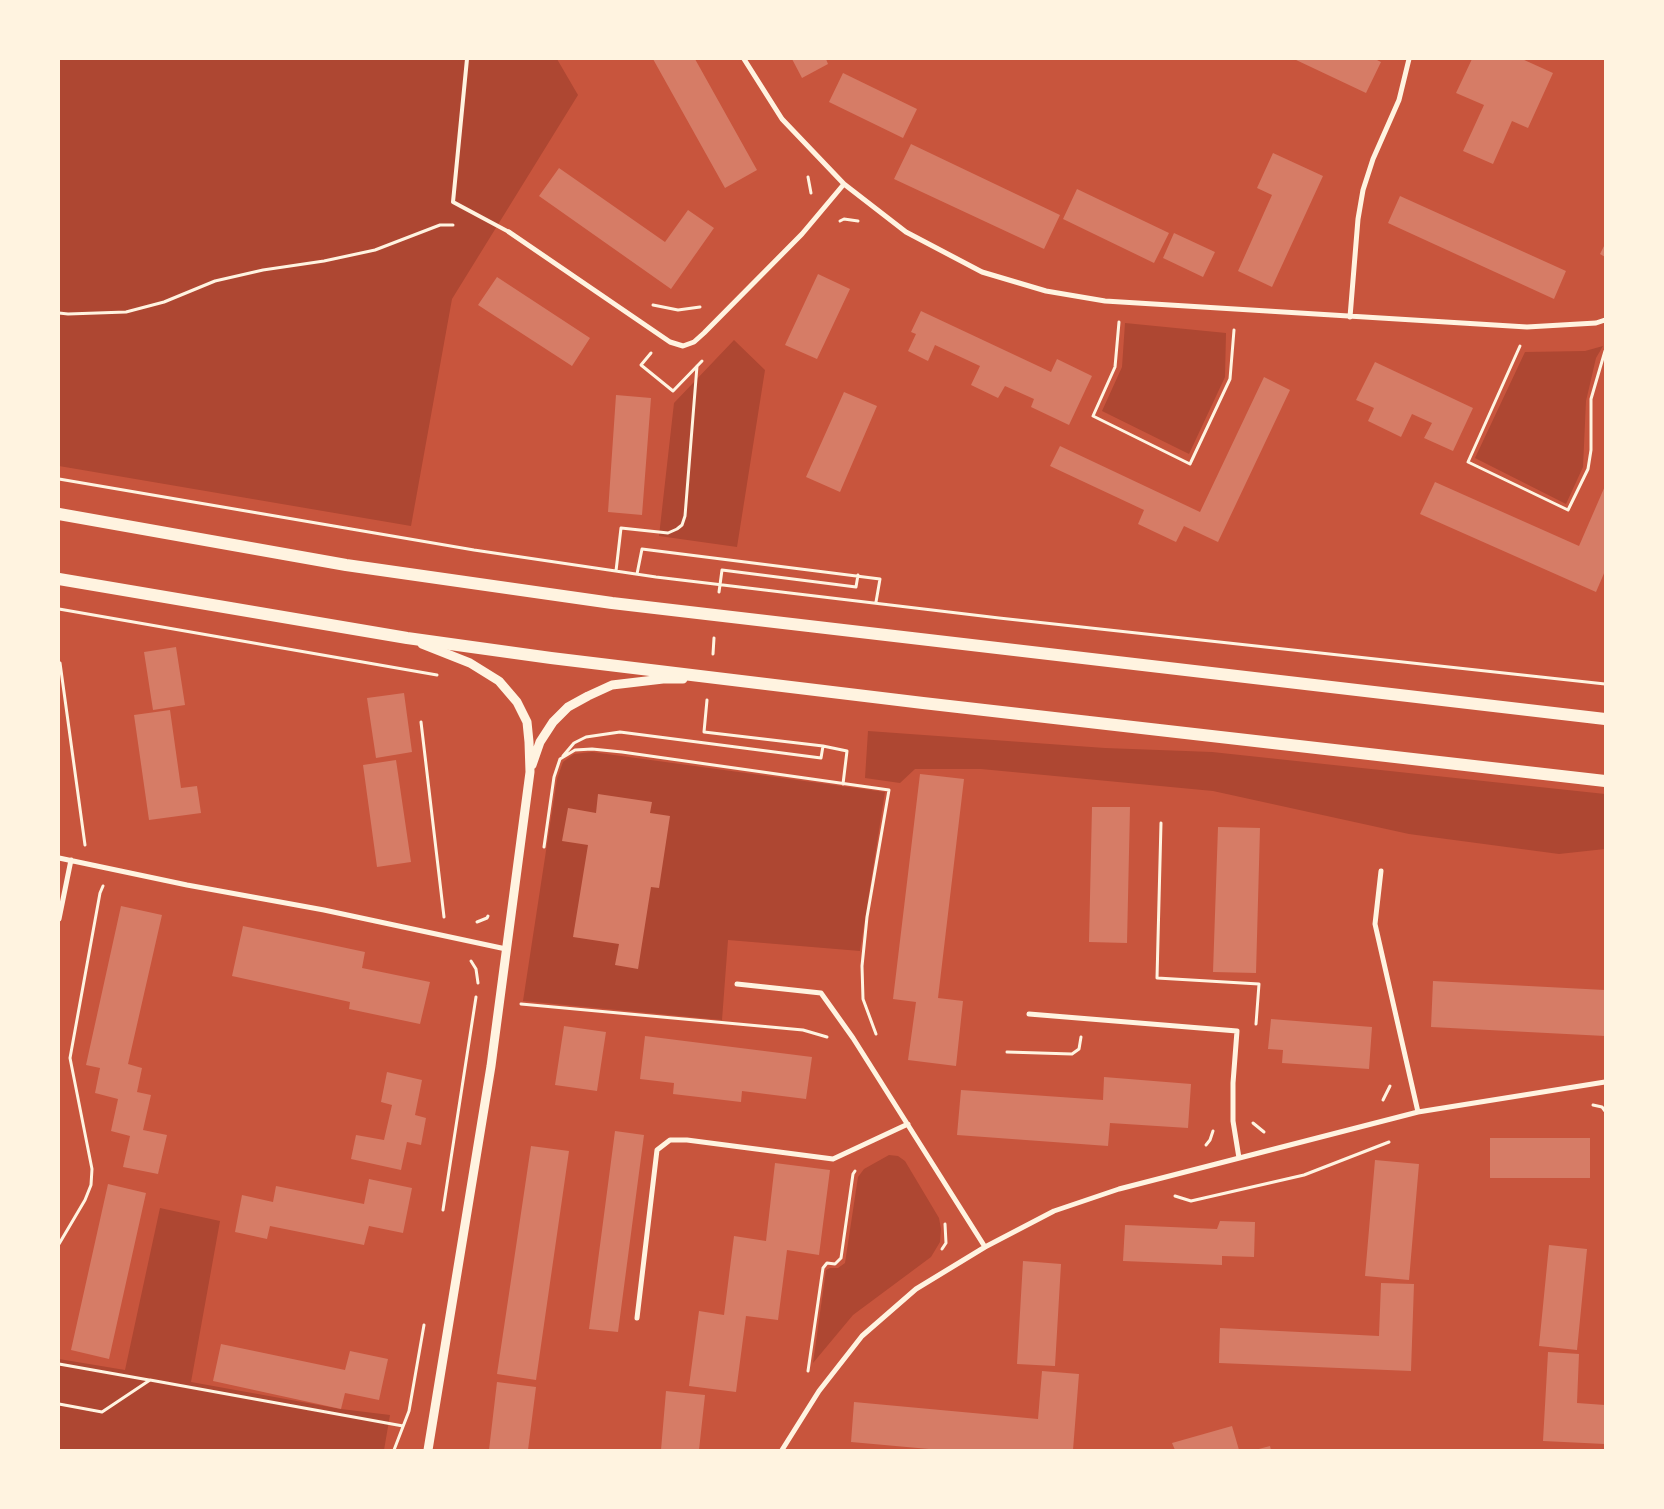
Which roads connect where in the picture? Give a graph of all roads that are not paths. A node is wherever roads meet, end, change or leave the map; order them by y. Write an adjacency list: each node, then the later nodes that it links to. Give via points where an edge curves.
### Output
1 (467, 59): 5 (lane, via 453,202)
2 (744, 59): 4 (street, via 782,118)
3 (1409, 59): 6 (street, via 1399,100 1363,190)
4 (844, 184): 5 (street, via 802,234 712,326 694,342 683,346 670,342); 6 (street, via 906,232 982,272 1046,291 1105,302)
5 (509, 232)
6 (1350, 317): 7 (street, via 1527,327)
7 (1605, 320)
8 (59, 514): 12 (main road, via 346,565 612,603)
9 (59, 579): 10 (main road)
10 (407, 638): 11 (main road); 13 (street, via 470,663 499,681 517,702 527,722)
11 (724, 680): 13 (street, via 663,679 612,685 588,696 553,722 540,742); 14 (main road)
12 (1605, 719)
13 (530, 772): 19 (street)
14 (1605, 782)
15 (59, 858): 16 (street)
16 (71, 860): 18 (street); 19 (street)
17 (1382, 871): 23 (street, via 1375,924)
18 (59, 918)
19 (506, 949): 28 (street, via 491,1066)
20 (737, 984): 24 (street, via 821,993)
21 (1029, 1014): 25 (street, via 1237,1031 1233,1121)
22 (1605, 1082): 23 (street)
23 (1418, 1112): 25 (street)
24 (908, 1124): 26 (street); 27 (street, via 833,1159 670,1140 657,1150)
25 (1239, 1158): 26 (street, via 1119,1188 1054,1212)
26 (985, 1247): 29 (street, via 916,1289 862,1336 819,1391)
27 (637, 1318)
28 (428, 1450)
29 (782, 1450)

